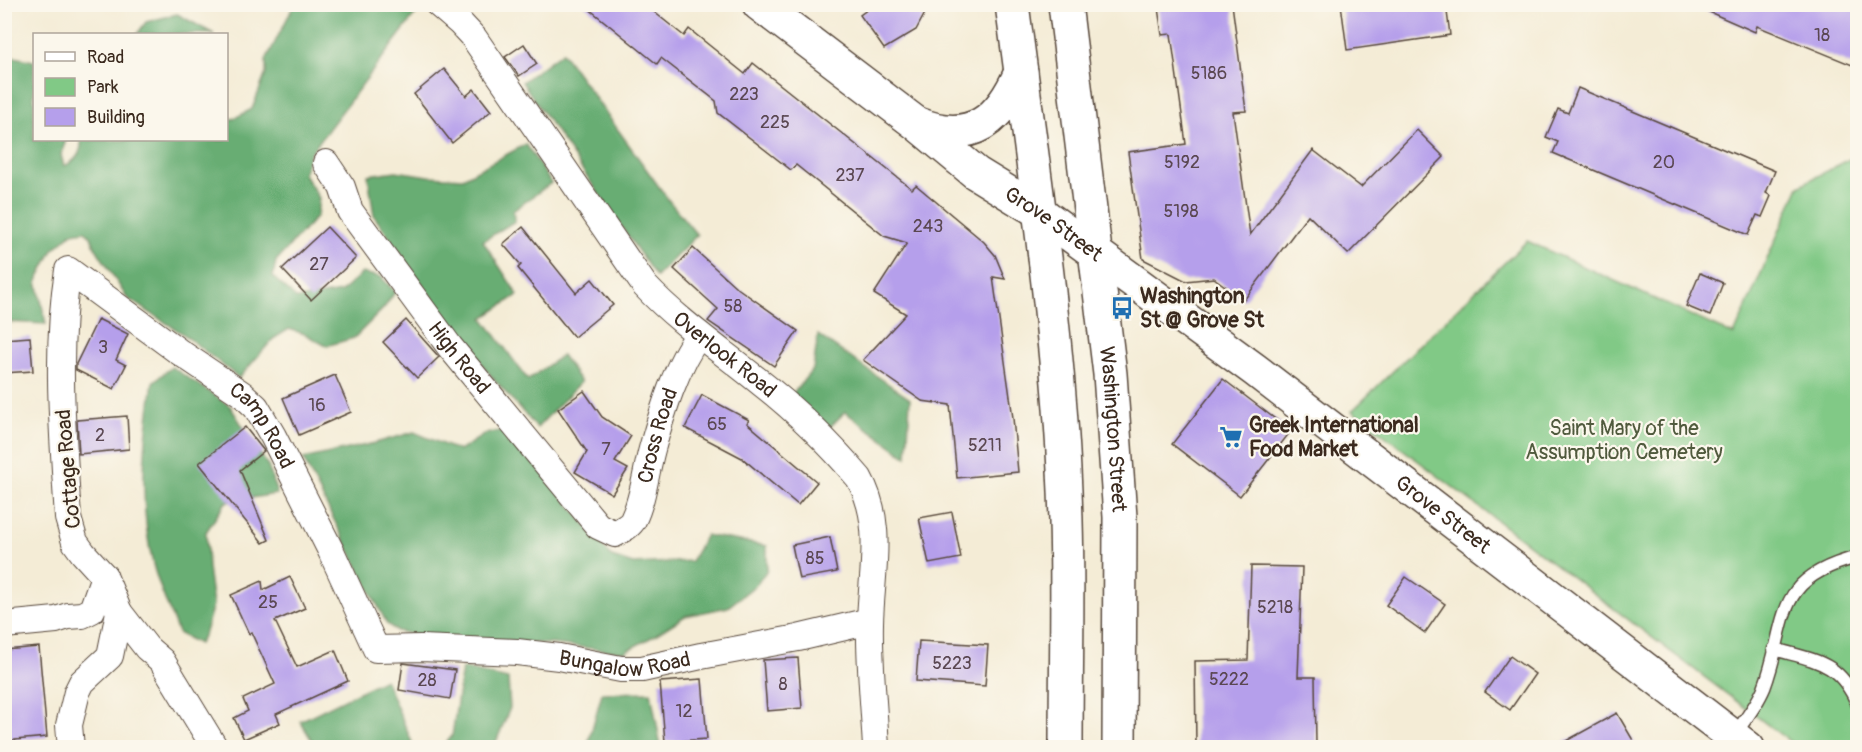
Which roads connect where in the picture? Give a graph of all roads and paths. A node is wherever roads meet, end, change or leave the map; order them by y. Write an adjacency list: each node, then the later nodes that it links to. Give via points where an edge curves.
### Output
1 (438, 4): 11 (street, Overlook Road, via 474,38 631,268 660,301)
2 (759, 4): 6 (main road, Grove Street)
3 (1012, 4): 5 (main road)
4 (1065, 4): 9 (main road, Washington Street)
5 (1021, 72): 6 (main road, via 996,113 973,129 946,132); 8 (main road)
6 (917, 124): 8 (main road, Grove Street, via 976,173)
7 (326, 163): 12 (street, High Road, via 342,187 350,211 450,347 589,516 598,526)
8 (1038, 211): 9 (main road, Grove Street); 25 (main road, via 1064,469)
9 (1094, 252): 21 (main road, Grove Street, via 1255,370); 26 (main road, Washington Street, via 1110,374 1120,517)
10 (69, 270): 14 (street, Cottage Road, via 60,363 68,518 79,548); 18 (street, Camp Road, via 256,407 332,551)
11 (699, 335): 12 (street, Cross Road, via 678,372 651,450 633,522); 16 (street, Overlook Road, via 783,400 860,478 872,508 876,543)
12 (615, 534)
13 (1857, 557): 19 (lane, via 1823,569 1798,587 1787,604)
14 (104, 576): 15 (street, Cottage Road); 17 (street, via 92,610 82,615)
15 (119, 612): 22 (street, via 110,656 82,682 77,692 69,725); 23 (street, Cottage Road, via 162,661)
16 (870, 621): 18 (street, Bungalow Road, via 642,669 517,652); 24 (street, Overlook Road)
17 (4, 625)
18 (376, 649)
19 (1774, 649): 20 (lane, via 1832,668 1845,680); 21 (lane, via 1763,690)
20 (1857, 705)
21 (1734, 744)
22 (71, 747)
23 (215, 747)
24 (876, 747)
25 (1066, 747)
26 (1119, 747)

